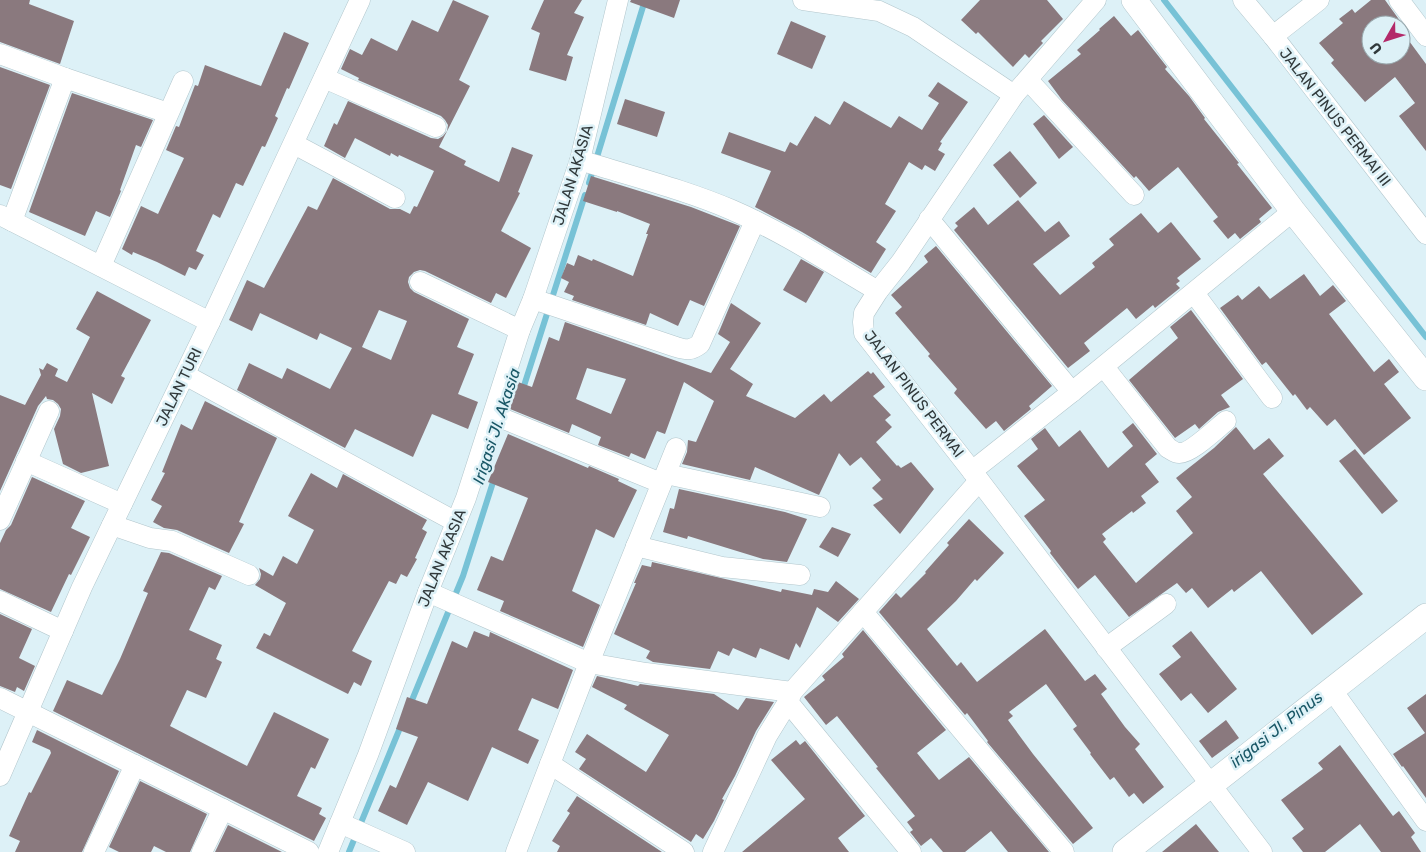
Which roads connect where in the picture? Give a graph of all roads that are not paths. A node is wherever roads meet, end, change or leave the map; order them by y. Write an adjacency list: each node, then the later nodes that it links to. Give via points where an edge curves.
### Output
1 (360, 0): 13 (street, JALAN TURI)
2 (618, 0): 20 (street, JALAN AKASIA)
3 (803, 0): 16 (street, via 887,14 913,27)
4 (1096, 0): 15 (street, JALAN PINUS PERMAI)
5 (1134, 0): 23 (street)
6 (1243, 0): 9 (street, JALAN PINUS PERMAI III)
7 (1319, 0): 9 (street)
8 (1399, 0): 10 (street)
9 (1273, 36): 27 (street, JALAN PINUS PERMAI III)
10 (1426, 36)
11 (0, 54): 12 (street)
12 (65, 78): 17 (street); 24 (street)
13 (324, 78): 18 (street); 19 (street, JALAN TURI)
14 (183, 80): 17 (street)
15 (1028, 80): 16 (street, JALAN PINUS PERMAI); 21 (street)
16 (1014, 95): 25 (street, JALAN PINUS PERMAI)
17 (168, 113): 28 (street)
18 (436, 127)
19 (294, 144): 22 (street); 33 (street, JALAN TURI)
20 (580, 160): 26 (street, via 674,189); 32 (street, JALAN AKASIA)
21 (1134, 195)
22 (395, 198)
23 (1293, 211): 31 (street); 37 (street)
24 (6, 218): 28 (street)
25 (929, 219): 30 (street, JALAN PINUS PERMAI); 38 (street)
26 (755, 221): 30 (street); 32 (street, via 700,344 694,348 676,347)
27 (1426, 234)
28 (101, 266): 33 (street)
29 (420, 282): 34 (street)
30 (878, 292): 45 (street, JALAN PINUS PERMAI, via 864,312 864,333)
31 (1194, 293): 35 (street); 39 (street)
32 (533, 299): 34 (street, JALAN AKASIA)
33 (210, 322): 36 (street, JALAN TURI)
34 (520, 330): 41 (street, JALAN AKASIA)
35 (1104, 367): 38 (street); 42 (street, via 1174,452 1188,450)
36 (185, 375): 47 (street, JALAN TURI); 50 (street)
37 (1426, 378)
38 (1072, 392): 45 (street)
39 (1272, 398)
40 (49, 412): 44 (street)
41 (494, 416): 46 (street); 50 (street, JALAN AKASIA)
42 (1226, 421)
43 (676, 448): 46 (street)
44 (26, 461): 47 (street); 49 (street)
45 (976, 476): 58 (street); 61 (street, JALAN PINUS PERMAI)
46 (664, 478): 48 (street); 52 (street)
47 (122, 504): 51 (street, JALAN TURI)
48 (820, 507)
49 (0, 520)
50 (456, 522): 55 (street, JALAN AKASIA)
51 (112, 525): 53 (street, via 150,538 172,541); 60 (street, JALAN TURI)
52 (636, 546): 54 (street, via 722,567); 62 (street)
53 (249, 574)
54 (800, 575)
55 (428, 592): 62 (street); 73 (street, JALAN AKASIA)
56 (0, 601): 60 (street)
57 (1166, 604): 61 (street)
58 (863, 612): 64 (street); 83 (street)
59 (1426, 616): 63 (street)
60 (63, 631): 66 (street, JALAN TURI)
61 (1106, 648): 70 (street, JALAN PINUS PERMAI)
62 (589, 663): 64 (street); 67 (street)
63 (1332, 690): 70 (street); 72 (street)
64 (790, 697): 81 (street, via 767,736); 82 (street)
65 (0, 698): 66 (street)
66 (28, 711): 68 (street); 69 (street, JALAN TURI)
67 (550, 764): 79 (street); 80 (street)
68 (135, 765): 71 (street); 74 (street)
69 (0, 776)
70 (1210, 784): 84 (street); 85 (street, JALAN PINUS PERMAI)
71 (223, 809): 75 (street); 76 (street)
72 (1426, 821)
73 (340, 823): 77 (street, JALAN AKASIA); 78 (street)
74 (94, 852)
75 (202, 852)
76 (309, 852)
77 (328, 852)
78 (405, 852)
79 (516, 852)
80 (684, 852)
81 (713, 852)
82 (911, 852)
83 (1064, 852)
84 (1125, 852)
85 (1262, 852)

